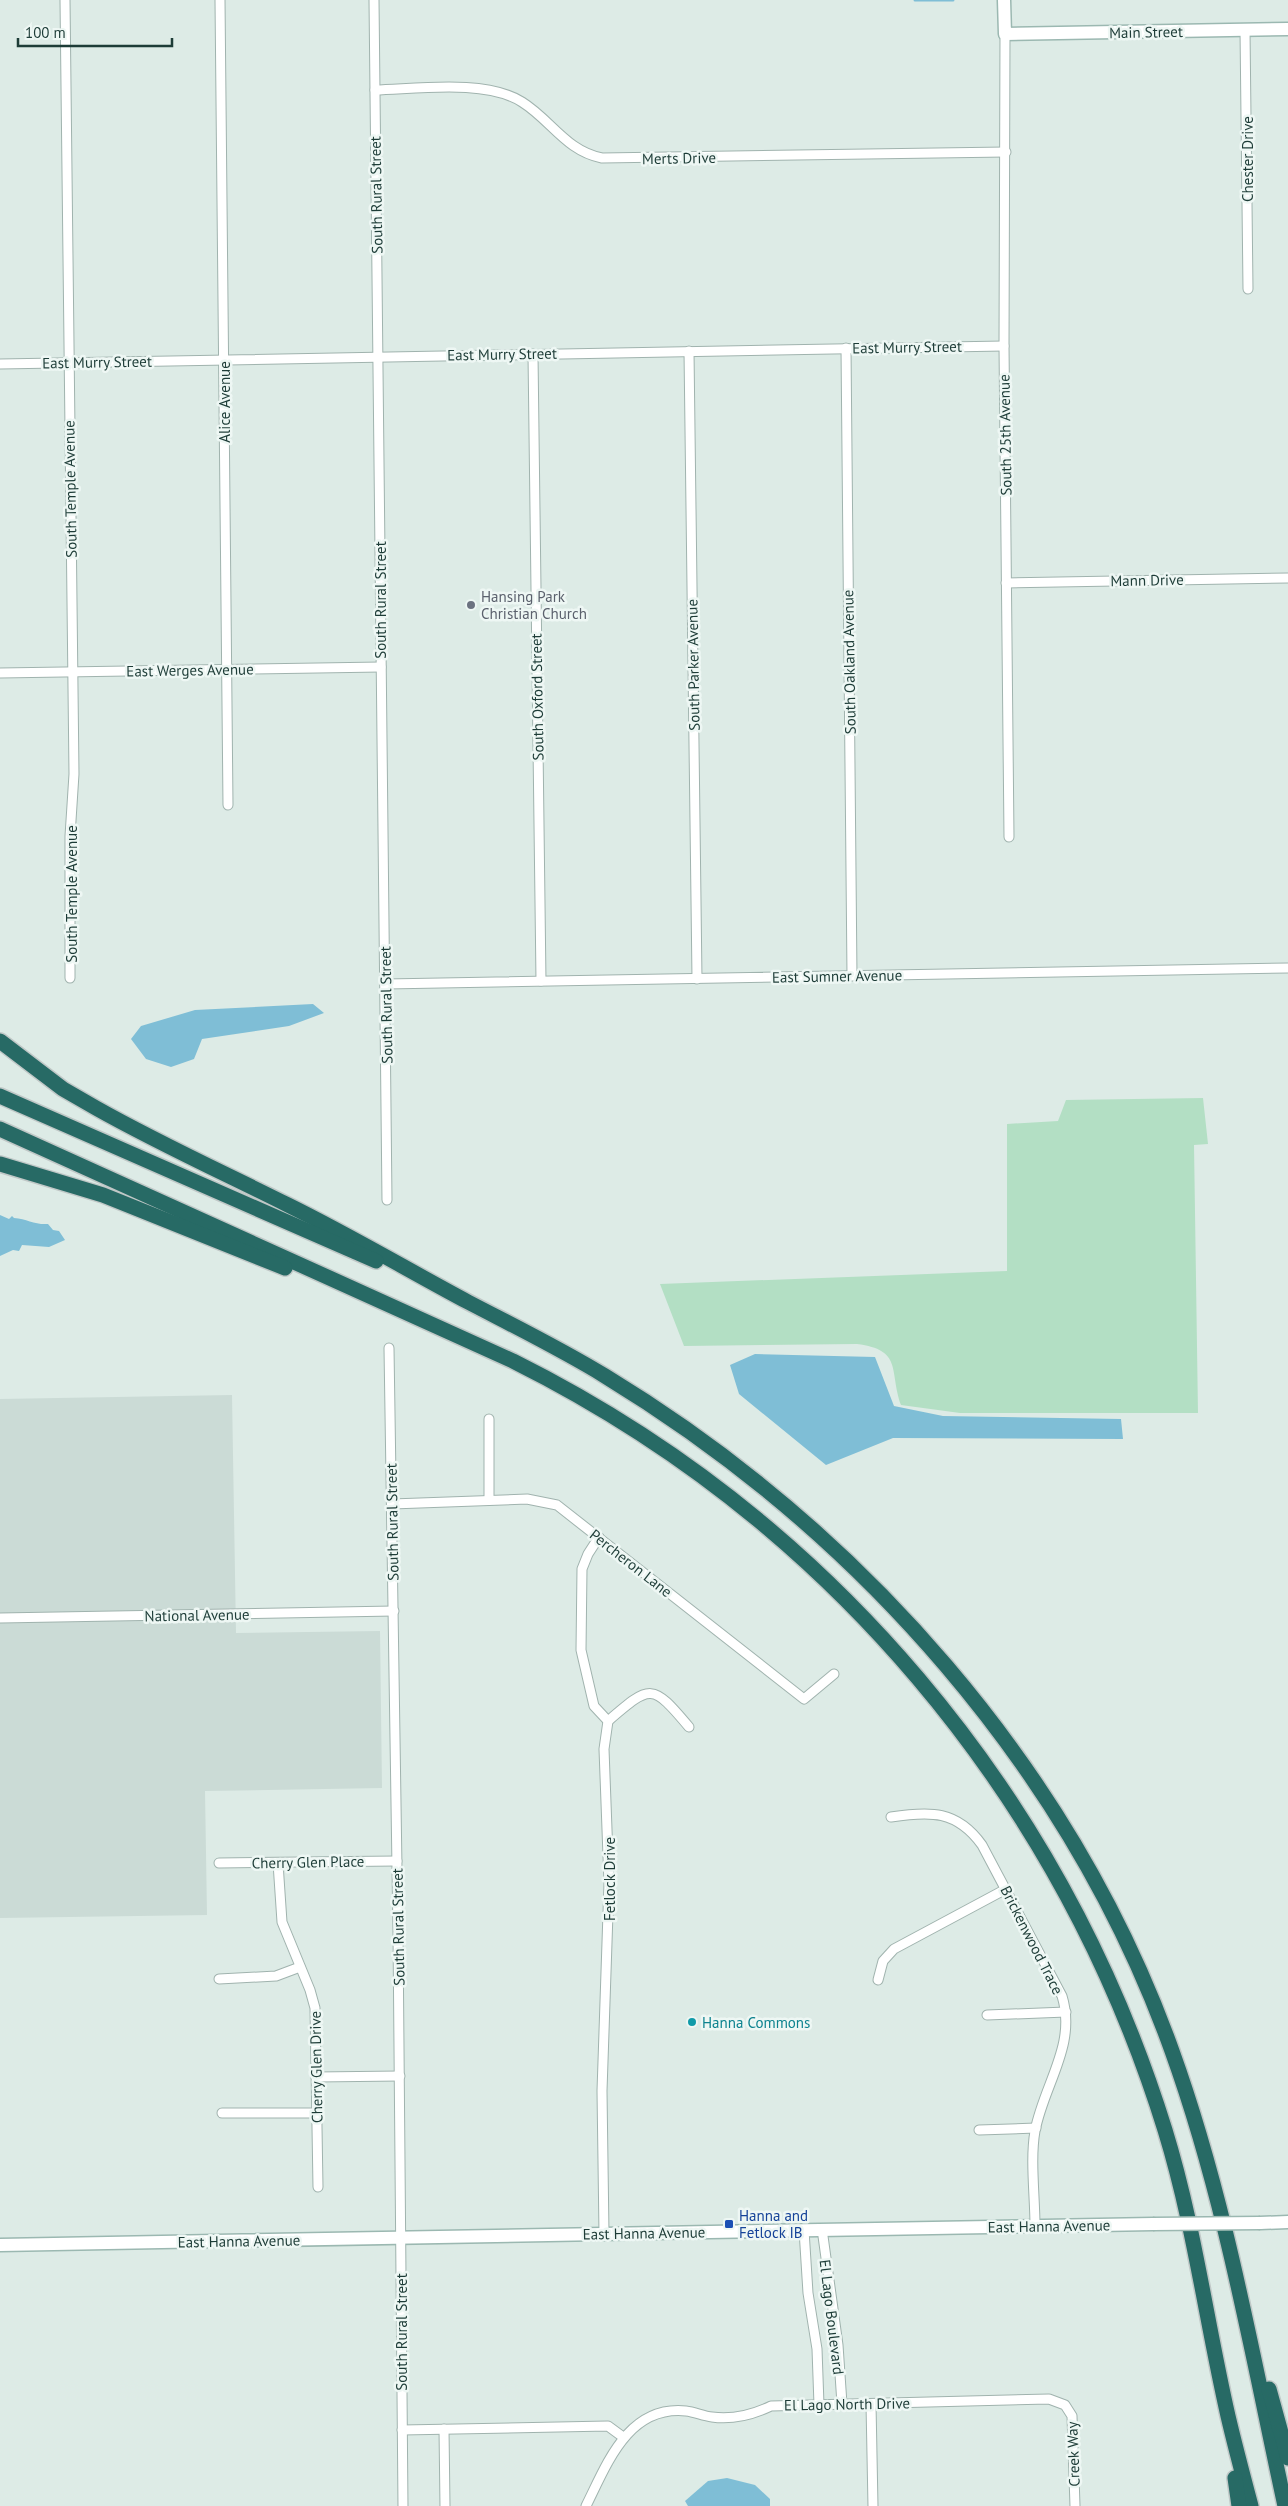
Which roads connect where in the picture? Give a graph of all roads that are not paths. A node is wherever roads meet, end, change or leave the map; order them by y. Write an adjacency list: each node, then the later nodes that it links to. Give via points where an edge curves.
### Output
1 (65, 0): 17 (street, South Temple Avenue)
2 (220, 0): 16 (street, Alice Avenue)
3 (374, 0): 8 (street, South Rural Street)
4 (1004, 0): 7 (main road)
5 (1288, 29): 6 (main road, Main Street)
6 (1245, 30): 7 (main road, Main Street); 10 (street, Chester Drive)
7 (1005, 34): 9 (street, South 25th Avenue)
8 (375, 90): 9 (street, Merts Drive, via 492,89 523,102 572,146 602,158); 15 (street, South Rural Street)
9 (1006, 152): 11 (street, South 25th Avenue)
10 (1248, 289)
11 (1004, 346): 12 (street, East Murry Street); 20 (street, South 25th Avenue)
12 (846, 348): 13 (street, East Murry Street); 28 (street, South Oakland Avenue)
13 (689, 351): 14 (street, East Murry Street); 30 (street, South Parker Avenue)
14 (533, 354): 15 (street, East Murry Street); 31 (street, South Oxford Street)
15 (378, 357): 16 (street, East Murry Street); 21 (street, South Rural Street)
16 (224, 360): 17 (street, East Murry Street); 22 (street, Alice Avenue)
17 (69, 362): 18 (street, East Murry Street); 23 (street, South Temple Avenue)
18 (0, 364)
19 (1288, 578): 20 (street, Mann Drive)
20 (1006, 582): 26 (street, South 25th Avenue)
21 (381, 667): 22 (street, East Werges Avenue); 32 (street, South Rural Street)
22 (226, 670): 23 (street, East Werges Avenue); 25 (street, Alice Avenue)
23 (73, 672): 24 (street, East Werges Avenue); 29 (street, South Temple Avenue)
24 (0, 673)
25 (228, 804)
26 (1010, 837)
27 (1288, 968): 28 (street, East Sumner Avenue)
28 (852, 976): 30 (street, East Sumner Avenue)
29 (70, 978)
30 (697, 979): 31 (street, East Sumner Avenue)
31 (541, 981): 32 (street, East Sumner Avenue)
32 (386, 984): 37 (street, South Rural Street)
33 (0, 1041): 38 (highway, via 63,1089 102,1112 326,1224)
34 (0, 1096): 38 (highway)
35 (0, 1129): 39 (highway)
36 (0, 1164): 39 (highway, via 103,1195)
37 (388, 1200)
38 (466, 1301): 73 (highway, via 608,1378 671,1418 739,1468 851,1565 958,1680 1054,1810 1125,1934 1181,2076 1209,2165)
39 (448, 1331): 79 (highway, via 588,1401 724,1493 801,1557 870,1624 971,1743 1016,1808 1061,1883 1102,1963 1140,2058 1164,2128 1191,2227)
40 (389, 1348): 43 (street, South Rural Street)
41 (489, 1419): 42 (street)
42 (489, 1500): 43 (street, Percheron Lane); 44 (street, Percheron Lane, via 537,1500 557,1506)
43 (392, 1504): 45 (street, South Rural Street)
44 (599, 1537): 47 (street, Percheron Lane, via 804,1699); 48 (street, via 582,1569 581,1650 594,1706)
45 (394, 1611): 46 (street, National Avenue); 51 (street, South Rural Street)
46 (0, 1618)
47 (834, 1674)
48 (608, 1721): 49 (street, via 634,1698 652,1694 665,1699); 71 (street, Fetlock Drive, via 604,1749 609,1891 602,2098)
49 (689, 1727)
50 (891, 1817): 54 (street, Brickenwood Trace, via 936,1813 962,1824 982,1845)
51 (397, 1861): 53 (street, Cherry Glen Place); 60 (street, South Rural Street)
52 (219, 1863): 53 (street, Cherry Glen Place)
53 (278, 1863): 55 (street, Cherry Glen Drive, via 281,1915)
54 (1006, 1889): 57 (street, via 894,1949 883,1961); 58 (street, Brickenwood Trace, via 1058,1987)
55 (300, 1967): 56 (street, via 276,1976); 61 (street, Cherry Glen Drive, via 314,2004)
56 (219, 1979)
57 (878, 1980)
58 (1066, 2012): 59 (street); 64 (street, Brickenwood Trace, via 1063,2051)
59 (987, 2015)
60 (400, 2076): 61 (street); 72 (street, South Rural Street)
61 (316, 2077): 63 (street, Cherry Glen Drive)
62 (222, 2113): 63 (street)
63 (317, 2113): 66 (street, Cherry Glen Drive)
64 (1036, 2128): 65 (street); 68 (street, Brickenwood Trace)
65 (979, 2130)
66 (318, 2187)
67 (1288, 2222): 68 (main road, East Hanna Avenue, bridge)
68 (1035, 2226): 70 (main road, East Hanna Avenue)
69 (804, 2230): 70 (main road, East Hanna Avenue); 71 (main road, East Hanna Avenue); 77 (street, El Lago Boulevard, via 808,2293 817,2349)
70 (822, 2230): 75 (street, El Lago Boulevard, via 838,2345)
71 (604, 2234): 72 (main road, East Hanna Avenue)
72 (400, 2238): 74 (main road, East Hanna Avenue); 81 (street, South Rural Street)
73 (1227, 2238): 83 (highway); 91 (highway)
74 (0, 2245)
75 (842, 2404): 76 (street, El Lago North Drive); 77 (street, El Lago North Drive)
76 (871, 2404): 78 (street, El Lago North Drive, via 1049,2399); 87 (street)
77 (819, 2405): 82 (street, El Lago North Drive, via 770,2406 728,2418 685,2411 666,2412 648,2418)
78 (1065, 2405): 88 (street, Creek Way, via 1073,2419)
79 (1228, 2414): 89 (highway); 90 (highway)
80 (444, 2429): 81 (street); 82 (street, via 608,2426); 85 (street)
81 (402, 2430): 84 (street, South Rural Street)
82 (623, 2437): 86 (street)
83 (1288, 2458)
84 (403, 2506)
85 (445, 2506)
86 (586, 2506)
87 (873, 2506)
88 (1075, 2506)
89 (1239, 2506)
90 (1251, 2506)
91 (1285, 2506)

